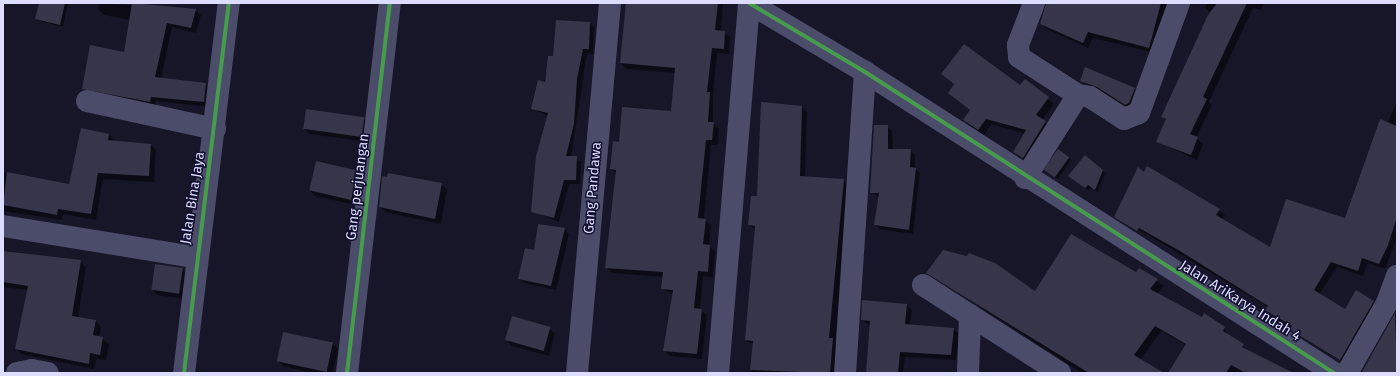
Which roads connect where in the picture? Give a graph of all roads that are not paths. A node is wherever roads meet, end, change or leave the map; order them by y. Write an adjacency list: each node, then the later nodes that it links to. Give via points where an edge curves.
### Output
1 (229, 3): 10 (street, Jalan Bina Jaya)
2 (390, 3): 20 (street, Gang perjuangan)
3 (610, 3): 21 (street, Gang Pandawa)
4 (749, 3): 7 (street, Jalan AriKarya Indah 4); 22 (street)
5 (1034, 3): 8 (street, via 1018,45 1019,58)
6 (1178, 3): 8 (street, via 1139,114 1124,119 1090,97)
7 (865, 72): 11 (street, Jalan AriKarya Indah 4); 23 (street)
8 (1078, 95): 11 (street)
9 (88, 101): 10 (street)
10 (215, 129): 13 (street, Jalan Bina Jaya)
11 (1025, 178): 26 (street, Jalan AriKarya Indah 4)
12 (3, 226): 13 (street)
13 (195, 257): 19 (street, Jalan Bina Jaya)
14 (1397, 276): 27 (street, via 1387,303)
15 (923, 285): 16 (street)
16 (970, 315): 24 (street); 25 (street)
17 (18, 373): 18 (street, via 32,370)
18 (48, 373)
19 (184, 373)
20 (347, 373)
21 (577, 373)
22 (718, 373)
23 (845, 373)
24 (968, 373)
25 (1060, 373)
26 (1334, 373)
27 (1346, 373)

